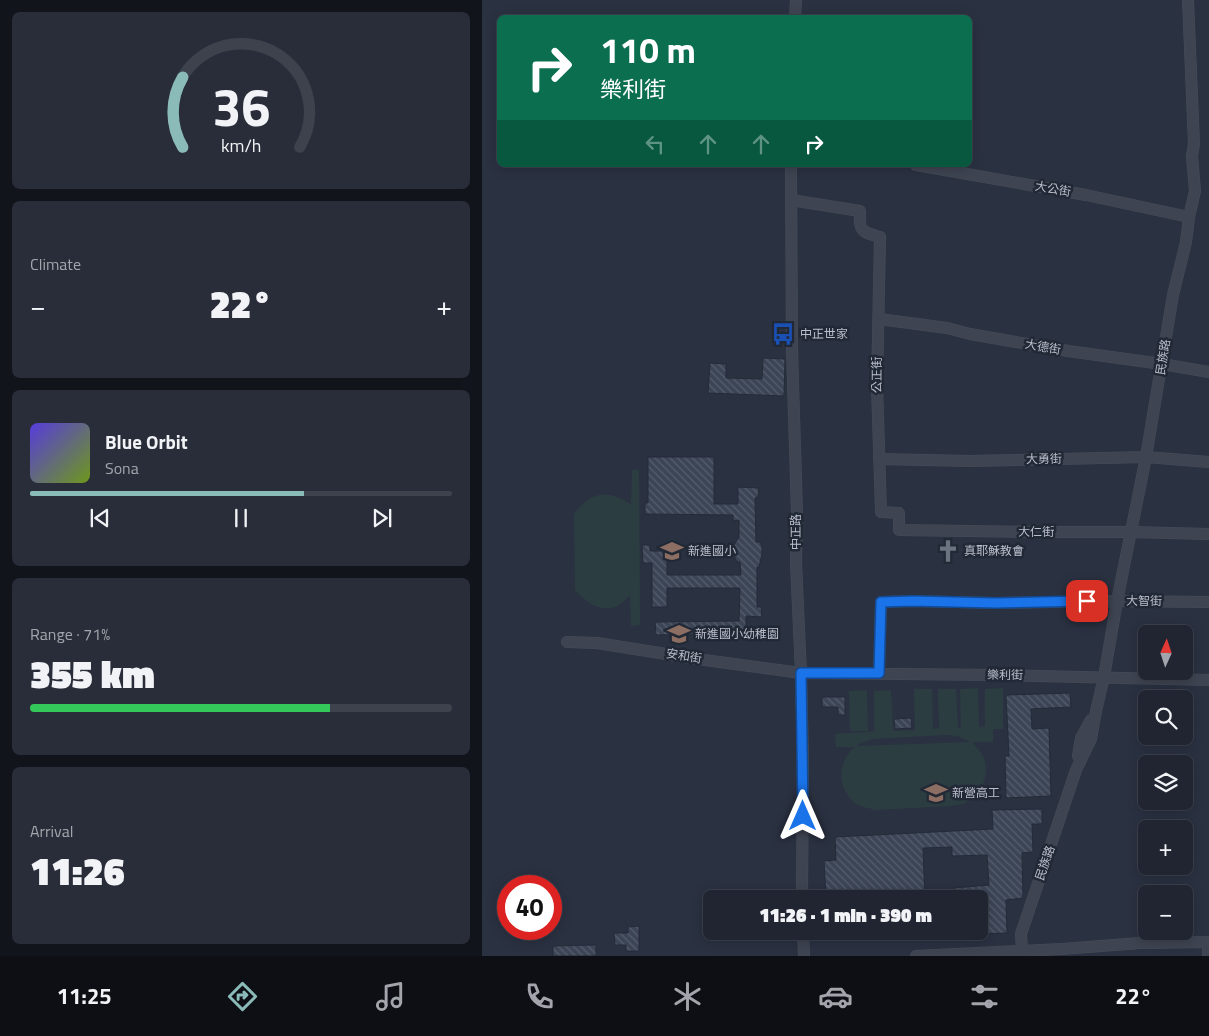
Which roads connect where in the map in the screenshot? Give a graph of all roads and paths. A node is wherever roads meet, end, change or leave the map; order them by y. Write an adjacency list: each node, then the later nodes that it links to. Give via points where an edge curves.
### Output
1 (796, 0): 3 (street)
2 (1188, 0): 7 (street, 民族路, via 1195,191)
3 (795, 15)
4 (791, 167): 6 (street, 中正路)
5 (927, 167): 7 (street, 大公街, via 1086,195)
6 (792, 200): 8 (street, 公正街, via 860,212 863,230 880,237); 20 (street, 中正路, via 796,563)
7 (1189, 218): 9 (street, 民族路)
8 (879, 319): 9 (street, 大德街); 12 (street, 公正街)
9 (1162, 364): 10 (street, 大德街); 11 (street, 民族路)
10 (1208, 372)
11 (1146, 457): 12 (street, 大勇街); 13 (street, 大勇街); 15 (street, 民族路)
12 (879, 459): 14 (street, 公正街)
13 (1208, 462)
14 (881, 512): 15 (street, 大仁街, via 898,513 899,530)
15 (1130, 532): 16 (street, 大仁街); 17 (street, 民族路)
16 (1208, 534)
17 (1117, 601): 18 (street, 大智街); 21 (street, 大智街, via 881,602); 22 (street, 民族路)
18 (1208, 602)
19 (567, 642): 20 (street, 安和街, via 597,643)
20 (801, 673): 21 (street, 樂利街); 24 (street, 中正路)
21 (879, 673): 22 (street, 樂利街)
22 (1104, 677): 23 (street, 樂利街); 27 (street, 民族路, via 1091,740 1076,770 1021,934)
23 (1208, 680)
24 (802, 890)
25 (803, 940): 28 (street)
26 (1208, 942): 27 (street, via 1140,943); 30 (street)
27 (1023, 953): 29 (street)
28 (804, 956)
29 (916, 956)
30 (1208, 956)

